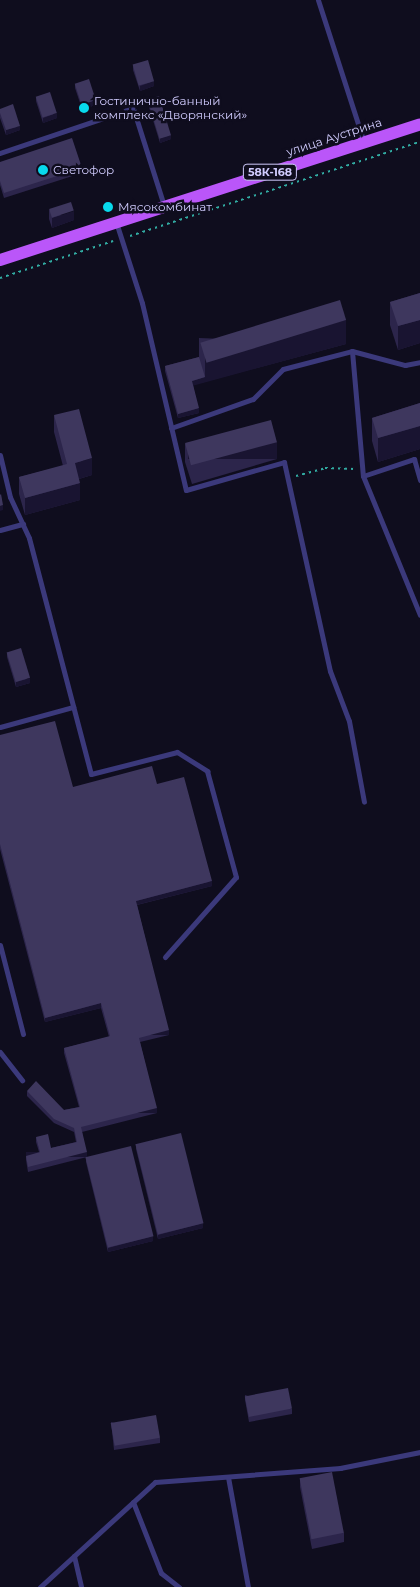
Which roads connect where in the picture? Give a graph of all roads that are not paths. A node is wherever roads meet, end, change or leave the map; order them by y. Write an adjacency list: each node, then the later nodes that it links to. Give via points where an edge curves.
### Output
1 (318, 0): 3 (lane)
2 (420, 124): 3 (main road, улица Аустрина / 58К-168)
3 (364, 142): 5 (main road, улица Аустрина / 58К-168)
4 (0, 153): 5 (lane, via 133,108)
5 (164, 206): 6 (main road, улица Аустрина / 58К-168)
6 (116, 222): 7 (main road, улица Аустрина / 58К-168); 10 (lane, via 142,303)
7 (0, 260)
8 (352, 351): 9 (lane, via 405,364); 10 (lane, via 283,369 254,399); 12 (lane)
9 (420, 362)
10 (171, 428): 19 (lane, via 186,490 284,462 330,670 349,721)
11 (0, 455): 14 (lane, via 10,497)
12 (363, 476): 13 (lane, via 414,459); 16 (lane)
13 (420, 480)
14 (23, 524): 15 (lane); 17 (lane)
15 (0, 530)
16 (420, 614)
17 (73, 707): 18 (lane); 21 (lane, via 91,774 177,752 207,771 236,877)
18 (0, 727)
19 (364, 802)
20 (0, 945): 22 (lane)
21 (165, 957)
22 (8, 974): 23 (lane); 24 (lane)
23 (0, 976)
24 (23, 1034)
25 (0, 1052): 26 (lane)
26 (22, 1080)
27 (420, 1452): 28 (lane, via 340,1468)
28 (228, 1477): 29 (lane, via 155,1482); 34 (lane)
29 (133, 1502): 30 (lane); 33 (lane, via 161,1573)
30 (74, 1556): 31 (lane); 32 (lane)
31 (40, 1587)
32 (81, 1587)
33 (179, 1587)
34 (248, 1587)

